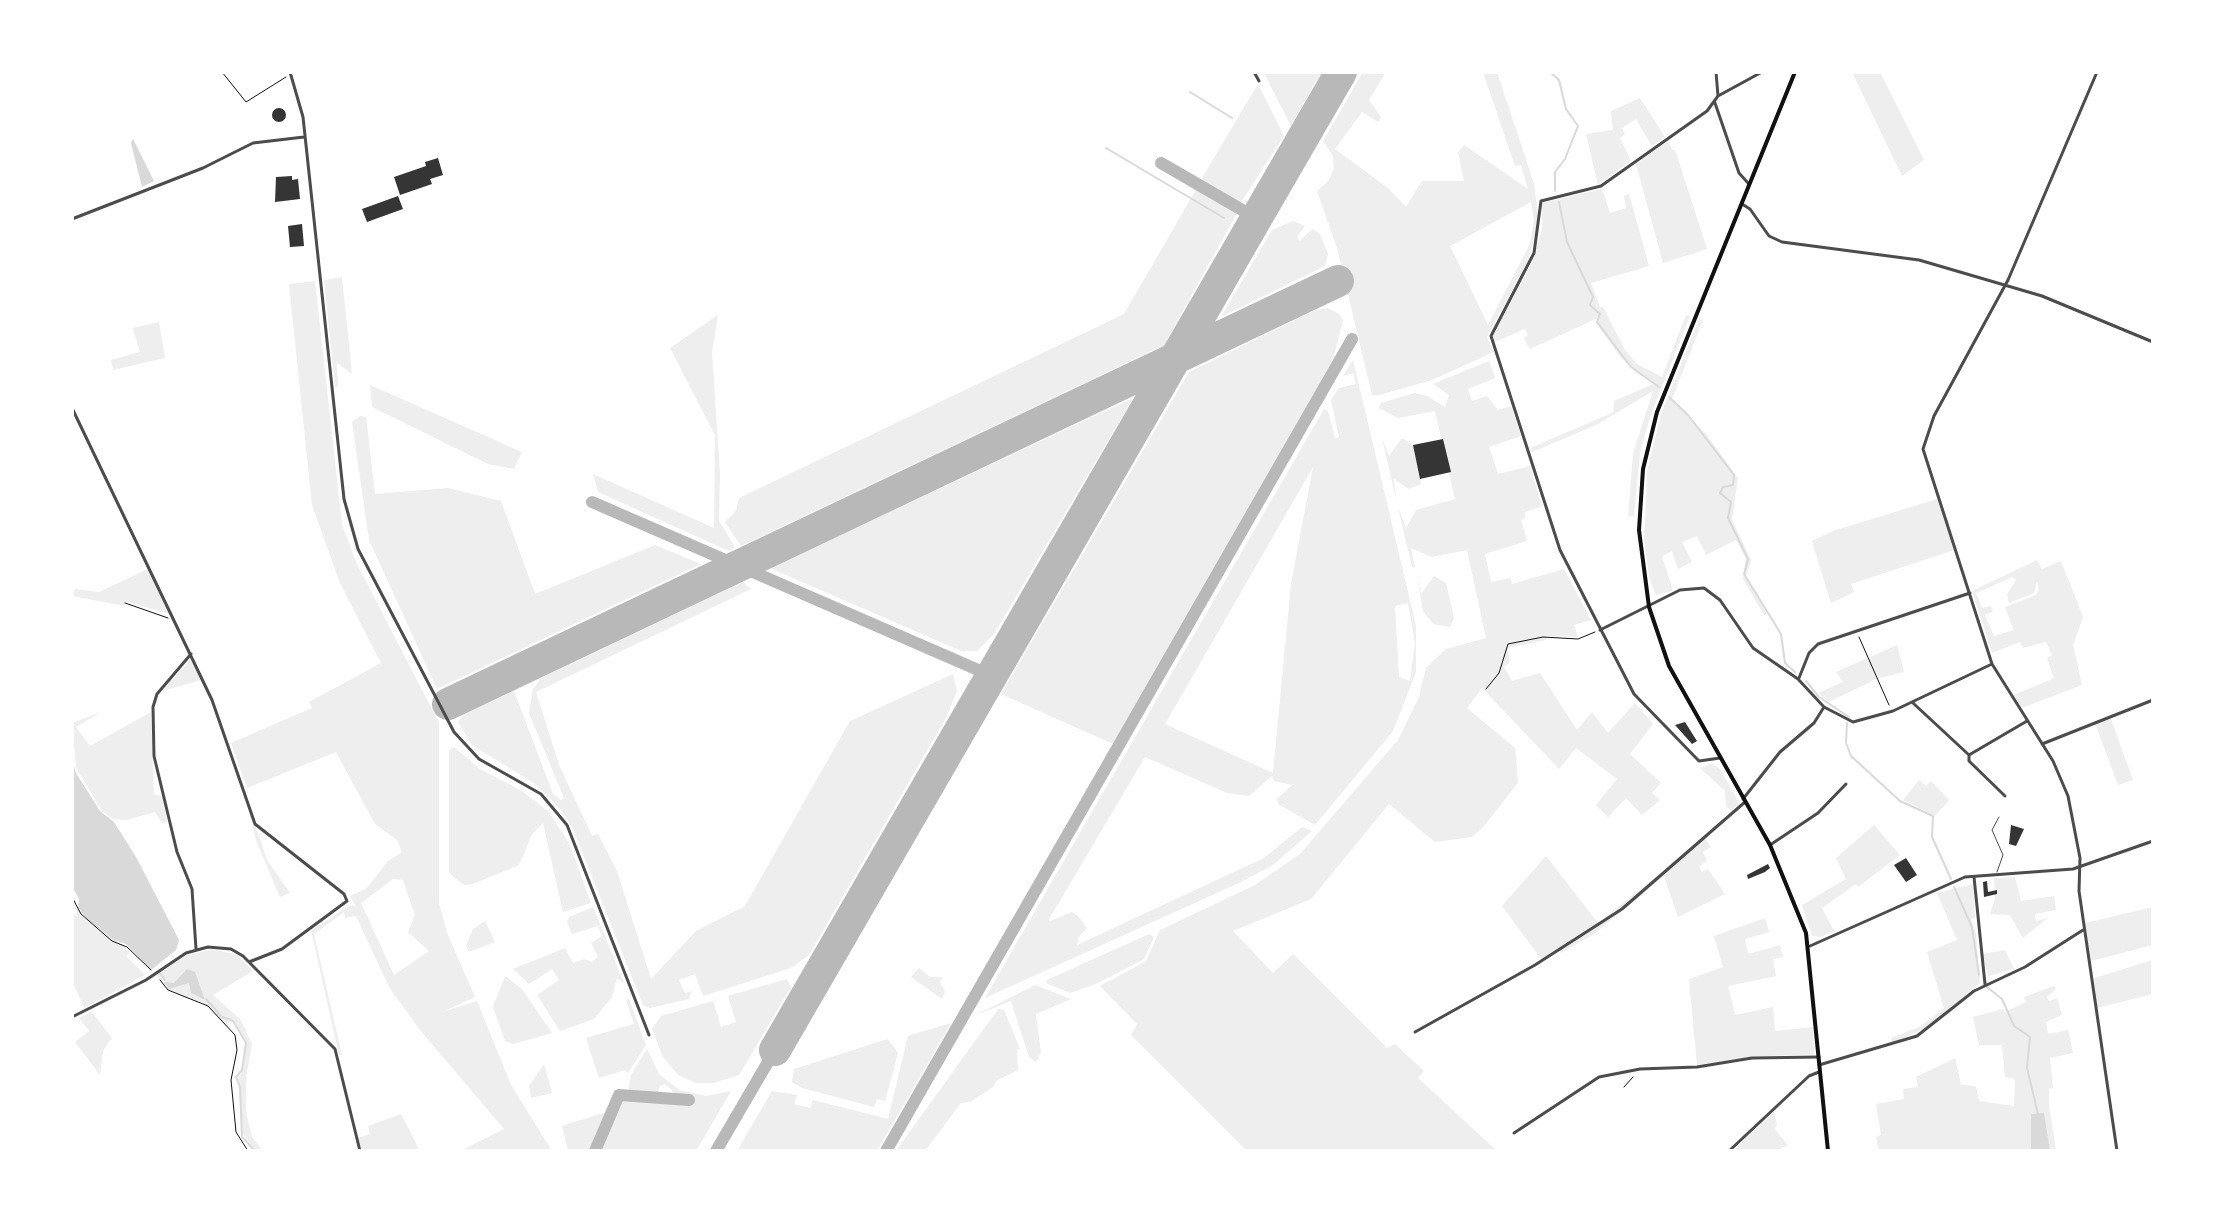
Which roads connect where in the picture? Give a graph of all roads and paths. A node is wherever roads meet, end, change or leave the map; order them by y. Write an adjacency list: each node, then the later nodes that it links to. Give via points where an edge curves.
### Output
1 (222, 72): 7 (path, via 246,102)
2 (1254, 72): 8 (street)
3 (1716, 72): 9 (street)
4 (1762, 72): 9 (street)
5 (1795, 72): 12 (main road)
6 (2097, 72): 15 (street)
7 (290, 73): 11 (street)
8 (1259, 81)
9 (1718, 96): 10 (street)
10 (1715, 103): 12 (street, via 1739,173); 22 (street, via 1601,186 1543,199 1537,246 1493,329 1493,345 1560,550)
11 (305, 137): 14 (street, via 253,143); 54 (street, via 344,499 358,549 454,732 479,759 541,794 567,825)
12 (1749, 184): 13 (main road)
13 (1741, 204): 15 (street, via 1769,236 1782,242 1907,257); 20 (main road, via 1664,392 1647,448 1639,530)
14 (72, 219)
15 (2005, 285): 16 (street); 18 (street, via 1924,442 1927,467)
16 (2153, 342)
17 (72, 408): 21 (street)
18 (1970, 593): 23 (street); 25 (street)
19 (125, 603): 21 (path)
20 (1649, 607): 22 (street); 26 (street, via 1689,586 1710,590 1753,648); 35 (main road, via 1669,666)
21 (174, 619): 24 (street)
22 (1600, 630): 27 (path, via 1578,639 1543,637 1508,644 1499,673); 35 (street, via 1634,694 1654,719 1699,761)
23 (1856, 630): 26 (street, via 1818,644); 31 (path)
24 (191, 654): 48 (street, via 157,694 153,707 154,756 177,852 192,889); 49 (street, via 226,735 257,829 347,901 282,949)
25 (1992, 664): 29 (street); 32 (street)
26 (1798, 679): 30 (street)
27 (1486, 689)
28 (2153, 700): 33 (street)
29 (1913, 702): 31 (street); 34 (street)
30 (1824, 707): 31 (street, via 1859,723); 38 (street, via 1814,723 1780,752)
31 (1892, 711)
32 (2027, 721): 33 (street); 34 (street)
33 (2042, 744): 42 (street, via 2064,785)
34 (1969, 755): 37 (street)
35 (1720, 758): 38 (main road)
36 (1846, 784): 41 (street, via 1818,813)
37 (2005, 796)
38 (1744, 800): 41 (main road); 53 (street, via 1622,909)
39 (1999, 817): 43 (lane, via 1992,830 2003,855)
40 (2153, 841): 42 (street)
41 (1770, 845): 47 (main road)
42 (2080, 866): 43 (street); 46 (street)
43 (1996, 874): 44 (street)
44 (1974, 875): 47 (street); 51 (street)
45 (72, 897): 50 (path, via 81,914)
46 (2084, 930): 51 (street, via 2025,967); 65 (street)
47 (1810, 946): 55 (main road)
48 (196, 949): 49 (street, via 231,949); 50 (street)
49 (249, 962): 62 (street, via 335,1049)
50 (155, 974): 52 (street); 61 (path, via 168,990 208,1006 235,1035 231,1080 236,1132)
51 (1985, 984): 56 (street, via 1917,1036)
52 (72, 1017)
53 (1415, 1032)
54 (649, 1035)
55 (1819, 1057): 56 (main road); 57 (street)
56 (1819, 1065): 58 (main road)
57 (1640, 1069): 59 (path); 60 (street, via 1599,1077)
58 (1820, 1072): 63 (street, via 1809,1076); 64 (main road)
59 (1624, 1087)
60 (1514, 1133)
61 (248, 1151)
62 (360, 1151)
63 (1729, 1151)
64 (1828, 1151)
65 (2117, 1151)

